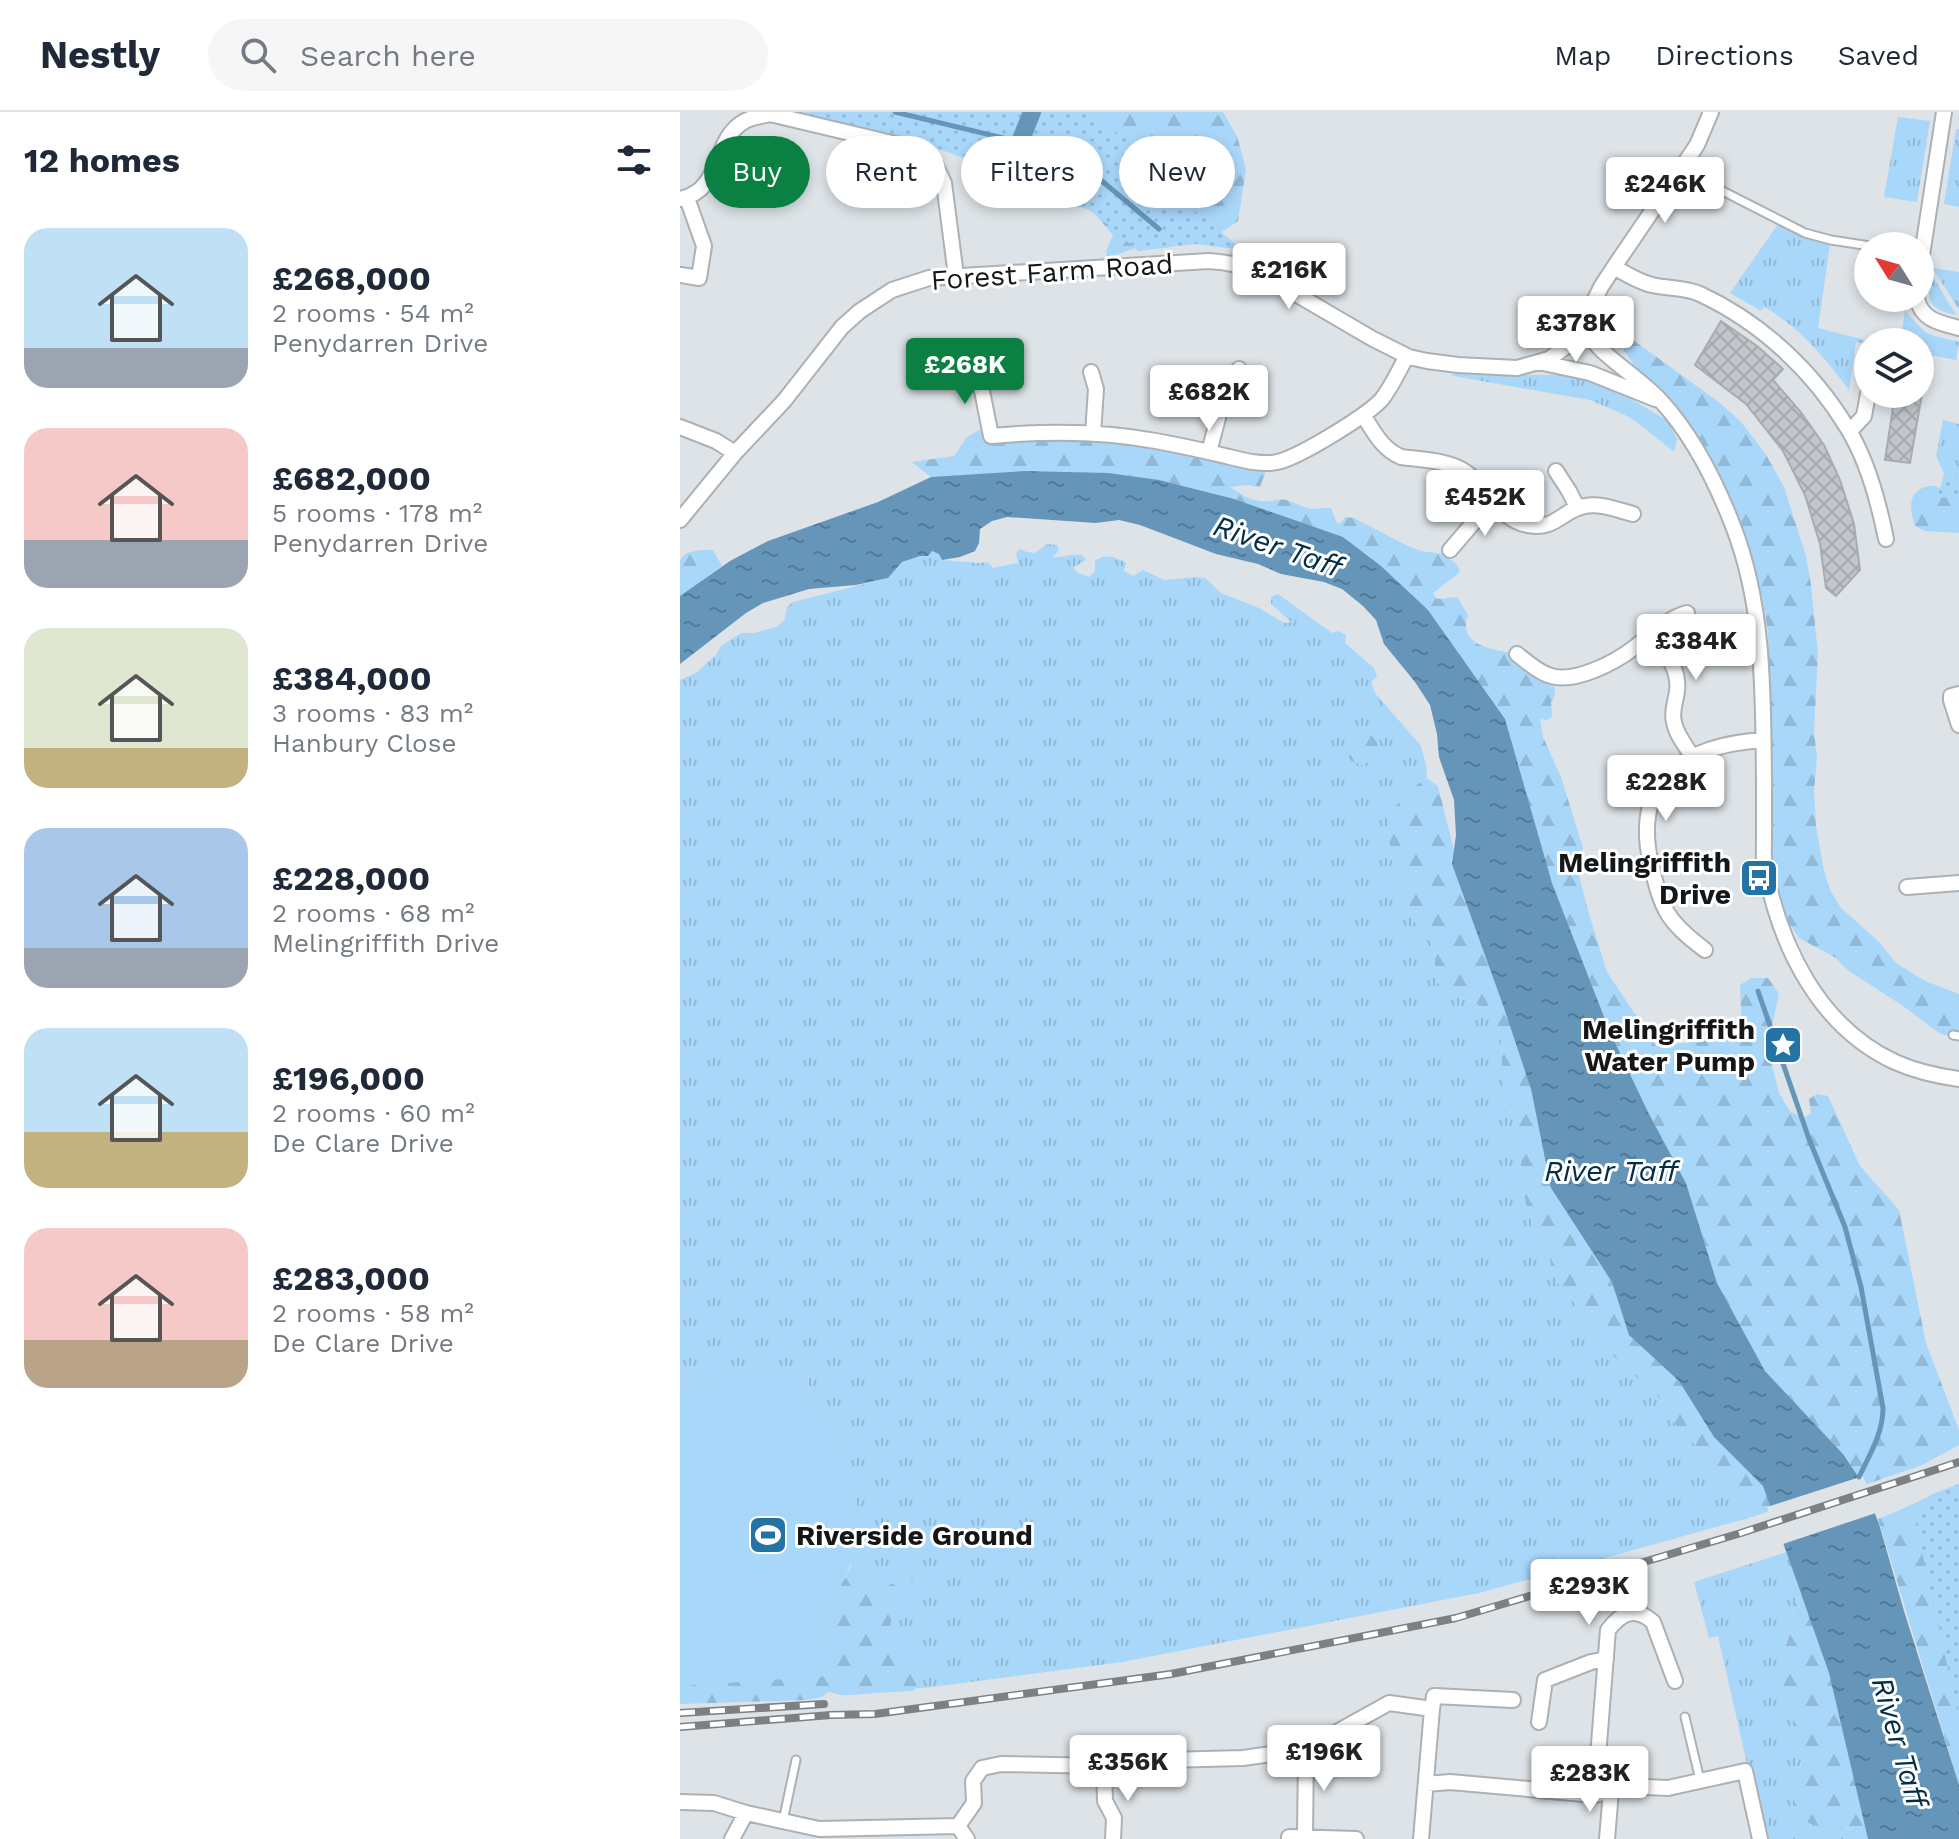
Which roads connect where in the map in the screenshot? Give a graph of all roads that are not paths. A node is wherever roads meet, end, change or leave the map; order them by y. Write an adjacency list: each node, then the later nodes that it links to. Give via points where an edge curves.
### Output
1 (1711, 112): 7 (street, Forest Farm Road, via 1697,145)
2 (1944, 112): 5 (street)
3 (1695, 177): 6 (lane, via 1805,233)
4 (684, 199): 8 (street, via 704,246 699,278); 9 (street, via 711,178 729,135 745,121 770,114 917,149 936,166 944,183)
5 (1925, 232)
6 (1854, 244)
7 (1614, 267): 11 (street, Forest Farm Road); 22 (street, via 1648,284 1696,292 1756,327 1813,380)
8 (681, 275)
9 (956, 276): 13 (street, Forest Farm Road, via 1226,262 1260,273); 25 (street, Forest Farm Road, via 892,290 860,311)
10 (1924, 312): 12 (street, via 1930,319)
11 (1582, 326): 14 (street, Forest Farm Road, via 1565,349); 18 (street)
12 (1959, 328)
13 (1407, 356): 14 (street, Forest Farm Road, via 1494,367); 20 (street, via 1384,397)
14 (1538, 362): 18 (street, via 1590,373)
15 (1239, 369): 24 (street, via 1223,399)
16 (1091, 372): 23 (street, via 1096,389)
17 (986, 376): 23 (street, via 982,391 991,436)
18 (1660, 400): 38 (street, via 1707,468 1750,579 1760,642)
19 (1865, 408): 22 (street)
20 (1363, 415): 24 (street, via 1279,462); 27 (street, via 1395,455 1458,467)
21 (680, 427): 25 (street)
22 (1850, 431): 31 (street, via 1879,505)
23 (1093, 434): 24 (street)
24 (1209, 452)
25 (735, 453): 30 (street, Forest Farm Road)
26 (1556, 471): 28 (street)
27 (1492, 501): 28 (street, via 1527,525 1546,525); 32 (street)
28 (1577, 507): 29 (street)
29 (1633, 514)
30 (680, 520)
31 (1886, 539)
32 (1450, 550)
33 (1687, 613): 34 (street)
34 (1650, 635): 35 (street, via 1622,657 1565,677 1549,676); 39 (street, via 1675,669 1673,721)
35 (1517, 654)
36 (1955, 695): 37 (street)
37 (1959, 725)
38 (1763, 740): 39 (street, via 1720,745); 43 (street, via 1764,865 1783,934 1806,979 1840,1023 1866,1045 1906,1066)
39 (1692, 756): 42 (street, via 1657,789 1646,836 1666,914)
40 (1959, 883): 41 (street)
41 (1907, 887)
42 (1705, 950)
43 (1959, 1079)
44 (1606, 1659): 45 (street, via 1608,1630 1616,1620 1626,1614 1645,1615 1653,1622); 49 (street, via 1545,1680); 56 (street)
45 (1675, 1681)
46 (1513, 1700): 47 (street, via 1434,1696)
47 (1432, 1709): 50 (street, via 1389,1703); 54 (street)
48 (1685, 1717): 53 (lane)
49 (1539, 1722)
50 (1306, 1749): 52 (street); 62 (street)
51 (796, 1760): 59 (lane)
52 (1104, 1766): 60 (street, via 982,1768 973,1781 974,1803); 65 (street)
53 (1700, 1780): 55 (street, via 1668,1788 1624,1786); 70 (street, via 1745,1771)
54 (1426, 1784): 56 (street); 68 (street)
55 (1611, 1791): 56 (street); 69 (street)
56 (1595, 1795)
57 (680, 1802): 58 (street, via 714,1803)
58 (746, 1813): 59 (street); 63 (street)
59 (783, 1821): 61 (street)
60 (958, 1826): 61 (street); 64 (street)
61 (896, 1834)
62 (1305, 1838): 66 (street); 67 (street)
63 (732, 1839)
64 (967, 1839)
65 (1113, 1839)
66 (1289, 1839)
67 (1356, 1839)
68 (1421, 1839)
69 (1607, 1839)
70 (1760, 1839)

